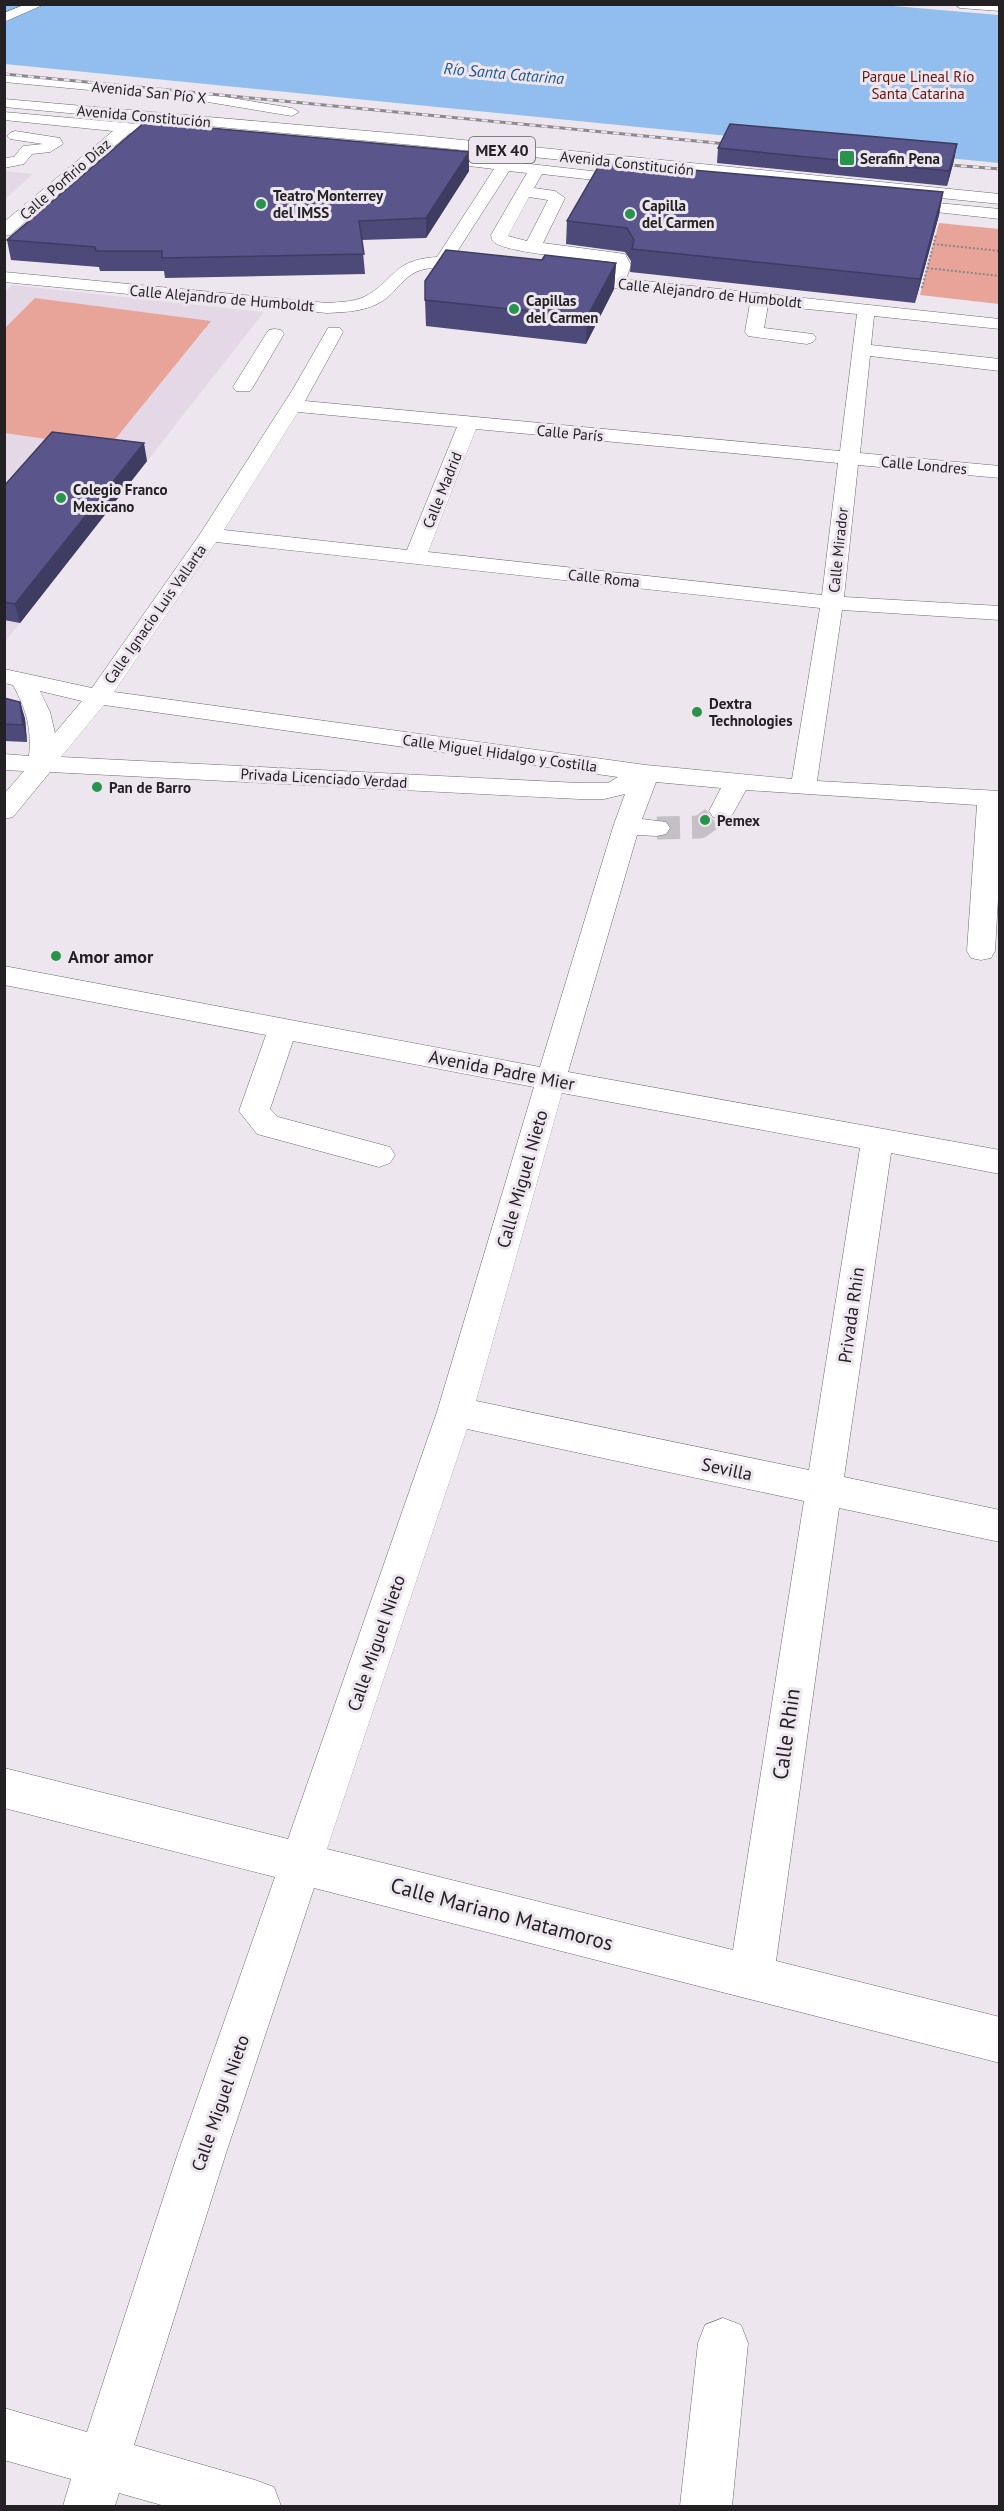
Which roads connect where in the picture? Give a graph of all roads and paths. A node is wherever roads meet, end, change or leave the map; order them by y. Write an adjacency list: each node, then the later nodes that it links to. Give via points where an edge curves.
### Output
1 (39, 4): 4 (main road)
2 (960, 4): 3 (main road)
3 (999, 7)
4 (4, 18)
5 (4, 78): 8 (main road, Avenida San Pío X, via 196,96)
6 (4, 85): 8 (main road, Avenida Constitución)
7 (4, 103): 12 (main road, Avenida Constitución / MEX 40)
8 (298, 112)
9 (4, 116): 10 (main road)
10 (126, 128): 13 (main road); 23 (main road, Calle Porfirio Díaz)
11 (4, 135): 14 (main road, via 55,141 45,149 28,149 18,161)
12 (412, 148): 15 (main road); 19 (main road, Avenida Constitución / MEX 40); 21 (main road)
13 (375, 152)
14 (4, 163)
15 (505, 165): 16 (main road); 28 (main road)
16 (538, 168): 17 (main road); 18 (main road)
17 (653, 181)
18 (523, 192): 26 (main road, via 499,235 507,243); 26 (main road, via 557,198)
19 (999, 199)
20 (850, 200): 22 (main road)
21 (999, 209)
22 (999, 214)
23 (4, 231)
24 (936, 234): 25 (path)
25 (933, 244): 27 (path); 29 (path)
26 (533, 246): 34 (main road, via 619,258 622,265)
27 (999, 251)
28 (442, 262): 30 (main road, Calle Alejandro de Humboldt); 33 (main road, Calle Alejandro de Humboldt, via 401,272 377,297 366,302 327,308)
29 (927, 268): 32 (path); 35 (path)
30 (500, 269)
31 (557, 276): 34 (main road, Calle Alejandro de Humboldt)
32 (999, 276)
33 (4, 277)
34 (615, 284): 36 (main road, Calle Alejandro de Humboldt)
35 (920, 295)
36 (760, 298): 40 (main road, Calle Alejandro de Humboldt); 41 (main road, via 754,332)
37 (999, 324): 40 (main road, Calle Alejandro de Humboldt)
38 (334, 332): 46 (main road, Calle Ignacio Luis Vallarta)
39 (275, 334): 44 (main road)
40 (866, 337): 43 (main road); 45 (main road); 50 (main road, Calle Mirador)
41 (807, 338)
42 (999, 342): 43 (main road, via 933,335)
43 (935, 357): 45 (main road)
44 (255, 369): 46 (main road); 47 (main road)
45 (997, 373)
46 (311, 374): 48 (main road, Calle Ignacio Luis Vallarta)
47 (243, 387)
48 (292, 406): 49 (main road, Calle París); 52 (main road, Calle Ignacio Luis Vallarta)
49 (469, 423): 50 (main road, Calle París); 53 (main road, Calle Madrid)
50 (848, 459): 51 (main road, Calle Londres); 54 (main road, Calle Mirador)
51 (999, 472)
52 (210, 535): 53 (main road, Calle Roma); 57 (main road, Calle Ignacio Luis Vallarta)
53 (415, 557): 54 (main road, Calle Roma)
54 (832, 603): 55 (main road, Calle Roma); 62 (main road, Calle Mirador)
55 (999, 613)
56 (13, 678): 57 (main road, Calle Miguel Hidalgo y Costilla); 59 (main road, via 41,714)
57 (98, 697): 59 (main road, Calle Ignacio Luis Vallarta); 60 (main road, Calle Miguel Hidalgo y Costilla)
58 (4, 762): 59 (main road, Privada Licenciado Verdad)
59 (41, 764): 60 (main road, Privada Licenciado Verdad, via 579,791 618,789); 64 (main road, Calle Ignacio Luis Vallarta)
60 (641, 772): 61 (main road, Calle Miguel Hidalgo y Costilla); 69 (main road, Calle Miguel Nieto, via 642,827)
61 (737, 782): 62 (main road, Calle Miguel Hidalgo y Costilla); 65 (main road)
62 (803, 788): 63 (main road, Calle Miguel Hidalgo y Costilla)
63 (994, 799): 66 (main road)
64 (4, 811)
65 (722, 811)
66 (981, 951)
67 (4, 975): 68 (main road, Avenida Padre Mier)
68 (283, 1028): 69 (main road, Avenida Padre Mier); 71 (main road, via 254,1111 268,1126)
69 (550, 1080): 70 (main road, Avenida Padre Mier); 73 (main road, Calle Miguel Nieto)
70 (877, 1139): 72 (main road, Avenida Padre Mier); 74 (main road, Privada Rhin)
71 (379, 1155)
72 (999, 1162)
73 (455, 1412): 74 (main road, Sevilla); 77 (main road, Calle Miguel Nieto)
74 (826, 1491): 75 (main road, Sevilla); 78 (main road, Calle Rhin, via 790,1698)
75 (999, 1526)
76 (4, 1788): 77 (main road, Calle Mariano Matamoros)
77 (301, 1862): 78 (main road, Calle Mariano Matamoros); 82 (main road, Calle Miguel Nieto, via 202,2153)
78 (751, 1978): 79 (main road, Calle Mariano Matamoros)
79 (999, 2040)
80 (723, 2343): 84 (main road)
81 (4, 2434): 82 (main road)
82 (96, 2485): 83 (main road)
83 (255, 2506)
84 (706, 2506)

